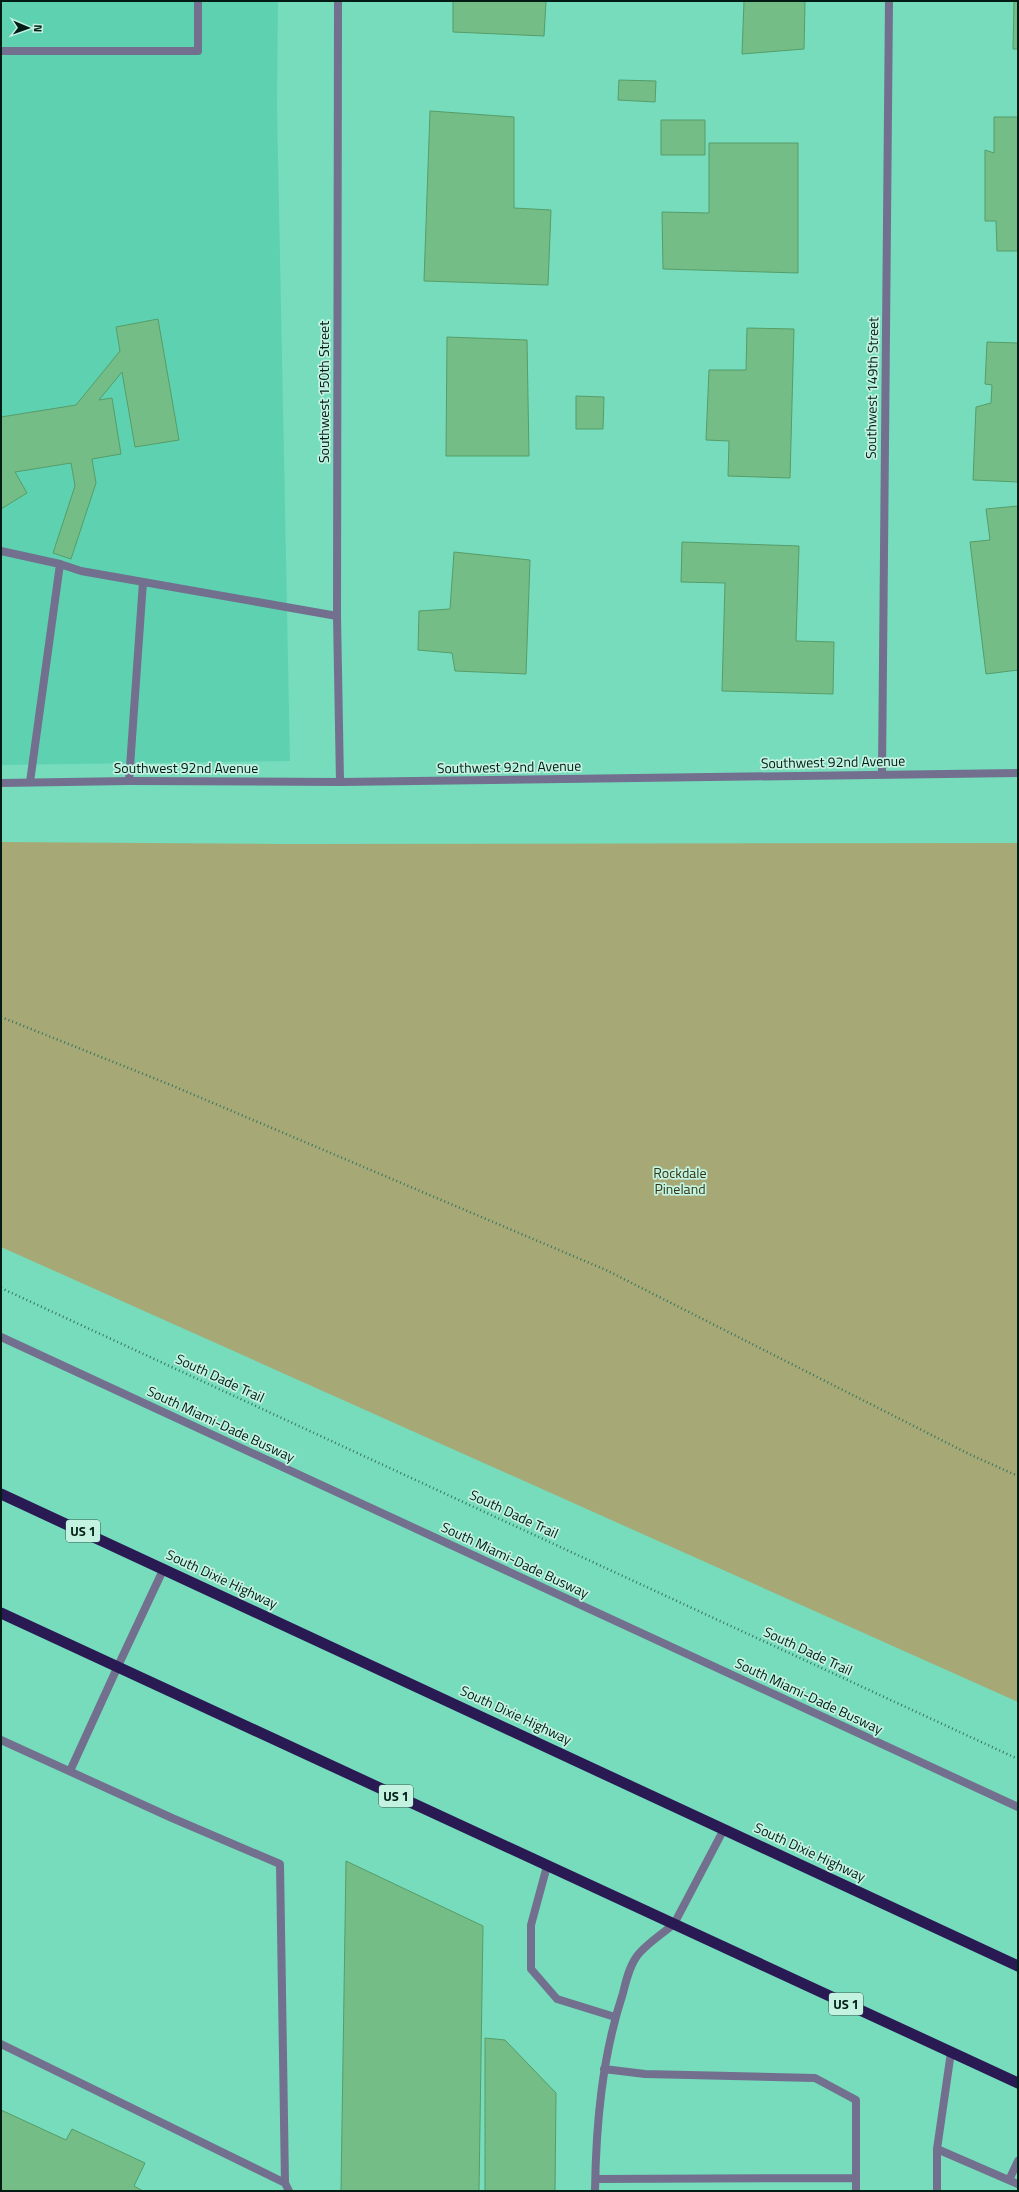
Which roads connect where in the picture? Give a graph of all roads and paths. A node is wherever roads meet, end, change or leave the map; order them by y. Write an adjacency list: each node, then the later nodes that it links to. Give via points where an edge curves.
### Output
1 (198, 1): 4 (street, via 198,51)
2 (338, 1): 8 (street, Southwest 150th Street)
3 (889, 1): 10 (street, Southwest 149th Street)
4 (1, 51)
5 (1, 551): 6 (street)
6 (60, 564): 7 (street, via 81,571); 12 (street)
7 (143, 582): 8 (street); 11 (street)
8 (337, 616): 13 (street, Southwest 150th Street)
9 (1018, 773): 10 (street, Southwest 92nd Avenue)
10 (882, 774): 13 (street, Southwest 92nd Avenue)
11 (129, 781): 12 (street, Southwest 92nd Avenue); 13 (street, Southwest 92nd Avenue)
12 (30, 782): 14 (street, Southwest 92nd Avenue)
13 (340, 782)
14 (1, 783)
15 (1, 1017): 18 (path, via 166,1083 606,1270 971,1456)
16 (1, 1288): 24 (path, South Dade Trail)
17 (1, 1337): 26 (street, South Miami-Dade Busway)
18 (1018, 1476)
19 (1, 1494): 20 (highway, South Dixie Highway / US 1)
20 (164, 1568): 22 (street); 27 (highway, South Dixie Highway / US 1)
21 (1, 1613): 22 (highway, US 1)
22 (118, 1666): 25 (street); 28 (highway, US 1)
23 (1, 1740): 25 (street)
24 (1018, 1759)
25 (70, 1772): 41 (street, via 280,1864)
26 (1018, 1807)
27 (724, 1829): 29 (street); 30 (highway, South Dixie Highway / US 1)
28 (547, 1866): 29 (highway, US 1); 31 (street, via 531,1925 531,1969 557,1999)
29 (674, 1924): 31 (street, via 637,1956 630,1968); 33 (highway, US 1)
30 (1018, 1966)
31 (615, 2017): 34 (street)
32 (1, 2044): 41 (street)
33 (951, 2052): 35 (highway, US 1); 36 (street)
34 (604, 2069): 38 (street, via 645,2074 815,2078 856,2100); 39 (street, via 597,2128)
35 (1018, 2083)
36 (937, 2149): 40 (street); 46 (street)
37 (1018, 2161): 40 (street)
38 (856, 2178): 39 (street); 45 (street)
39 (596, 2179): 44 (street)
40 (1009, 2180): 42 (street)
41 (285, 2183): 43 (street)
42 (1018, 2184)
43 (289, 2191)
44 (595, 2191)
45 (856, 2191)
46 (936, 2191)

